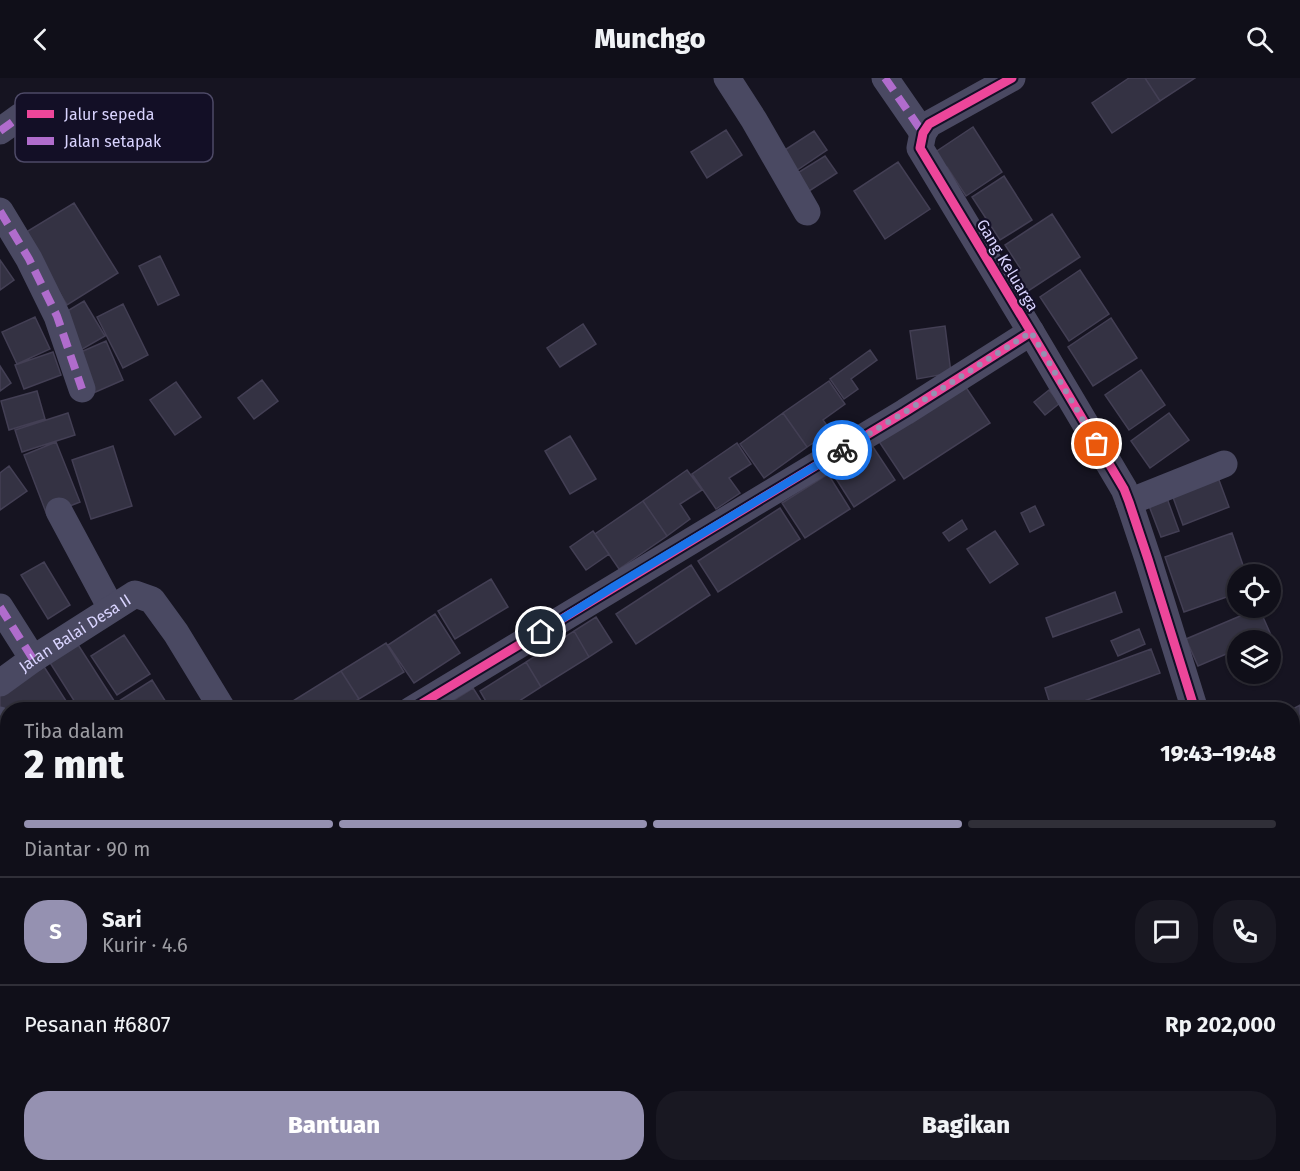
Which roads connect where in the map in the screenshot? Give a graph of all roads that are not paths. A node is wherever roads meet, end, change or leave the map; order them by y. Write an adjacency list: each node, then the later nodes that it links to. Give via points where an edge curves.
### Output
1 (727, 78): 6 (street)
2 (885, 78): 4 (street)
3 (1012, 78): 4 (street, via 929,124)
4 (923, 133): 7 (street, Gang Keluarga, via 920,148)
5 (0, 211): 8 (street, via 57,316)
6 (807, 212)
7 (1031, 332): 10 (street, Gang Keluarga); 17 (street)
8 (82, 389)
9 (1224, 464): 10 (street)
10 (1130, 502): 18 (street, Gang Keluarga)
11 (60, 511): 13 (street)
12 (0, 606): 14 (street)
13 (111, 608): 14 (street, Jalan Balai Desa II); 16 (street, Jalan Balai Desa II, via 135,594 152,600)
14 (33, 659): 15 (street, Jalan Balai Desa II)
15 (0, 683)
16 (218, 702)
17 (424, 702)
18 (1192, 702)

